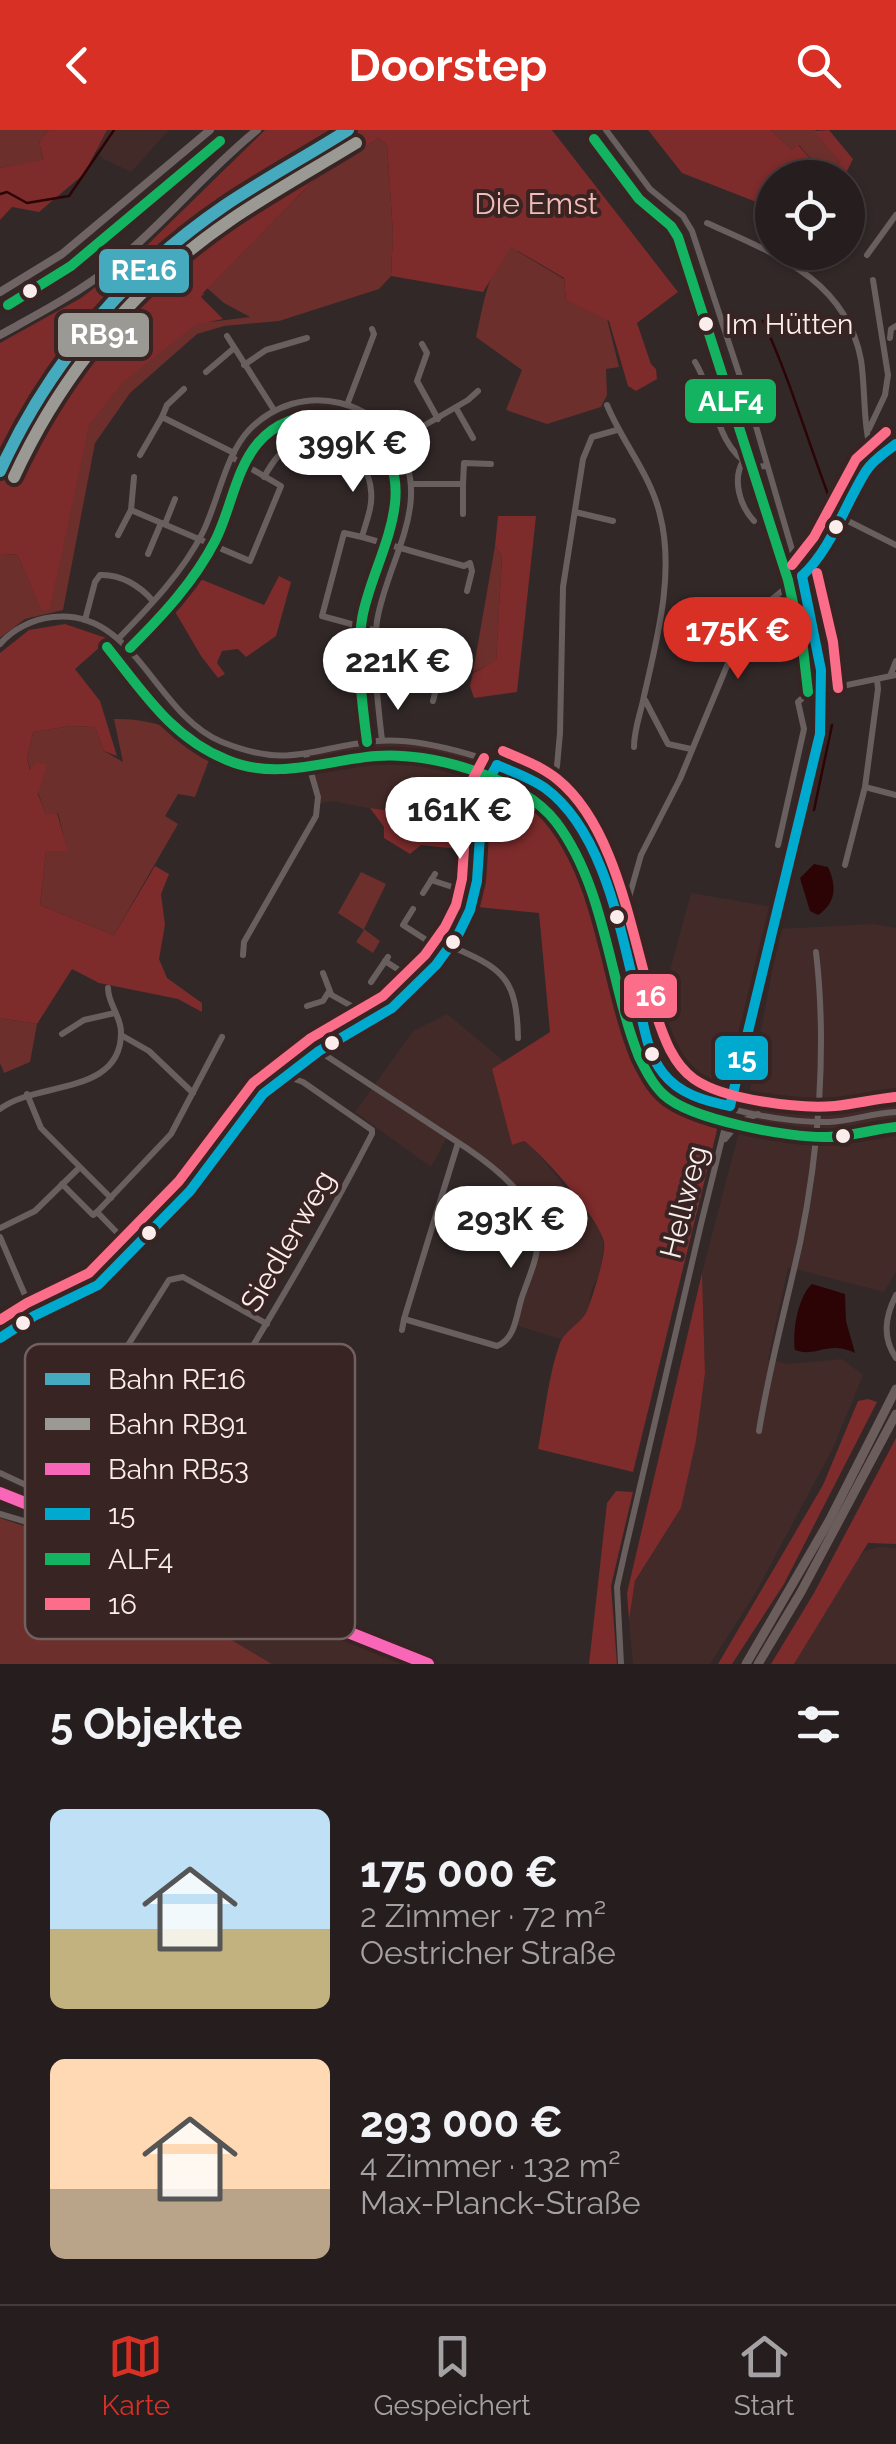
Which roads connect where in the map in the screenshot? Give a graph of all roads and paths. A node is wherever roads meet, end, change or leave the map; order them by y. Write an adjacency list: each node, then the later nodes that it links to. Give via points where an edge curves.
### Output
1 (210, 130): 8 (main road, via 62,254)
2 (258, 130): 11 (main road, via 110,268)
3 (606, 130): 38 (street, via 692,231)
4 (896, 214): 6 (street)
5 (707, 223): 29 (street, via 801,268 834,301 860,359)
6 (867, 254)
7 (873, 280): 29 (street, via 888,374)
8 (0, 292)
9 (896, 326): 14 (street)
10 (372, 329): 22 (street)
11 (0, 335)
12 (227, 336): 16 (street)
13 (307, 338): 18 (street)
14 (890, 338)
15 (422, 344): 27 (street, via 426,352 417,382)
16 (233, 349): 18 (street); 19 (street)
17 (695, 362): 36 (street, via 718,425)
18 (244, 364): 25 (street)
19 (206, 372)
20 (184, 390): 26 (street)
21 (478, 391): 24 (street)
22 (347, 405): 25 (street, via 308,400); 31 (street, via 374,418)
23 (606, 405): 28 (street)
24 (456, 408): 27 (street); 30 (street)
25 (274, 410): 34 (street)
26 (162, 416): 33 (street); 34 (street)
27 (438, 418): 31 (street)
28 (617, 430): 45 (street, via 588,441); 69 (street, via 652,490 664,532 663,590)
29 (868, 430): 35 (street)
30 (473, 438)
31 (396, 442): 41 (street)
32 (896, 444): 35 (street)
33 (140, 455)
34 (233, 455): 39 (street); 53 (street)
35 (874, 460): 47 (street)
36 (742, 461): 38 (street); 49 (street, via 739,490)
37 (491, 464): 42 (street, via 464,463)
38 (767, 466): 57 (street)
39 (264, 476): 52 (street, via 298,442 324,440 348,450 372,487); 53 (street, via 282,486 250,561)
40 (134, 478): 44 (street)
41 (412, 484): 42 (street); 55 (street)
42 (462, 484): 46 (street)
43 (176, 498): 50 (street)
44 (131, 510): 50 (street); 51 (street)
45 (574, 512): 48 (street); 76 (street, via 562,600 558,756)
46 (463, 514)
47 (842, 518): 54 (street); 57 (street)
48 (612, 521)
49 (754, 521)
50 (163, 524): 53 (street); 56 (street)
51 (118, 535)
52 (362, 537): 55 (street); 61 (street, via 344,533 322,616)
53 (198, 539): 59 (street)
54 (896, 544)
55 (400, 549): 58 (street, via 470,563); 61 (street)
56 (148, 554)
57 (802, 576): 67 (street, Hellweg); 72 (street, via 766,604 744,634)
58 (467, 591)
59 (153, 601): 60 (street, via 140,587 100,574); 62 (street)
60 (85, 620): 62 (street); 63 (street, via 42,618)
61 (377, 632): 68 (street, via 446,650); 70 (street)
62 (119, 638): 73 (street, via 180,714 212,738 262,755)
63 (0, 644)
64 (896, 662): 65 (street)
65 (893, 675): 66 (street)
66 (876, 679): 67 (street); 75 (street)
67 (823, 690): 78 (street, via 798,702 804,729); 100 (street, Hellweg, via 816,754)
68 (433, 700)
69 (645, 700): 71 (street); 72 (street, via 668,744)
70 (382, 740): 73 (street); 74 (street, via 431,744)
71 (634, 747)
72 (691, 749): 83 (street, via 640,856)
73 (306, 755): 86 (street, via 318,797 316,816 244,942)
74 (497, 766): 76 (street); 81 (street, via 483,790)
75 (865, 787): 77 (street); 79 (street)
76 (549, 791): 104 (street, via 594,858 657,1064 674,1084)
77 (896, 795)
78 (778, 845)
79 (845, 864)
80 (422, 893): 81 (street, via 433,877)
81 (474, 894): 84 (street)
82 (413, 908): 84 (street, via 404,925)
83 (621, 914)
84 (448, 949): 89 (street); 98 (street, via 490,963 508,982)
85 (816, 952): 109 (street, via 822,1000)
86 (243, 956)
87 (323, 973): 91 (street)
88 (372, 982): 89 (street, via 386,959)
89 (419, 983): 94 (street)
90 (108, 988): 93 (street)
91 (331, 995): 92 (street); 94 (street)
92 (308, 1006)
93 (116, 1013): 95 (street, via 84,1020); 96 (street)
94 (374, 1018): 99 (street)
95 (62, 1034)
96 (121, 1035): 102 (street, via 150,1051); 103 (street, via 98,1076)
97 (222, 1038): 102 (street)
98 (518, 1038)
99 (319, 1051): 101 (street); 110 (street)
100 (741, 1058): 104 (street, via 723,1089); 105 (street, Hellweg)
101 (285, 1076): 118 (street, via 262,1094 190,1191); 122 (street, Siedlerweg, via 372,1130)
102 (193, 1092): 114 (street, via 161,1147)
103 (26, 1094): 106 (street); 112 (street, via 41,1128)
104 (705, 1099): 105 (street)
105 (730, 1106): 108 (street); 111 (street, Hellweg)
106 (0, 1109)
107 (896, 1112): 109 (street)
108 (761, 1113): 109 (street); 111 (street, via 738,1123)
109 (816, 1121): 131 (street, via 806,1207)
110 (458, 1142): 121 (street); 121 (street, via 496,1170 524,1201 535,1226 535,1254 510,1338 491,1347)
111 (721, 1144): 136 (street, Hellweg, via 617,1587)
112 (79, 1168): 113 (street); 114 (street)
113 (62, 1184): 115 (street); 116 (street, via 35,1211)
114 (111, 1198): 115 (street)
115 (96, 1212): 118 (street)
116 (0, 1228)
117 (0, 1237): 120 (street)
118 (134, 1250): 120 (street, via 98,1285)
119 (896, 1295): 127 (street, via 886,1328)
120 (34, 1316): 124 (street)
121 (404, 1319): 123 (street)
122 (267, 1324): 125 (street, via 174,1277); 126 (street, Siedlerweg)
123 (402, 1330)
124 (0, 1338)
125 (130, 1344)
126 (254, 1344)
127 (896, 1358)
128 (896, 1389): 130 (highway)
129 (896, 1414): 130 (highway)
130 (885, 1424): 137 (highway); 138 (highway)
131 (760, 1431)
132 (0, 1474): 133 (street)
133 (25, 1483)
134 (0, 1514): 135 (street)
135 (25, 1521)
136 (621, 1664)
137 (746, 1664)
138 (758, 1664)

